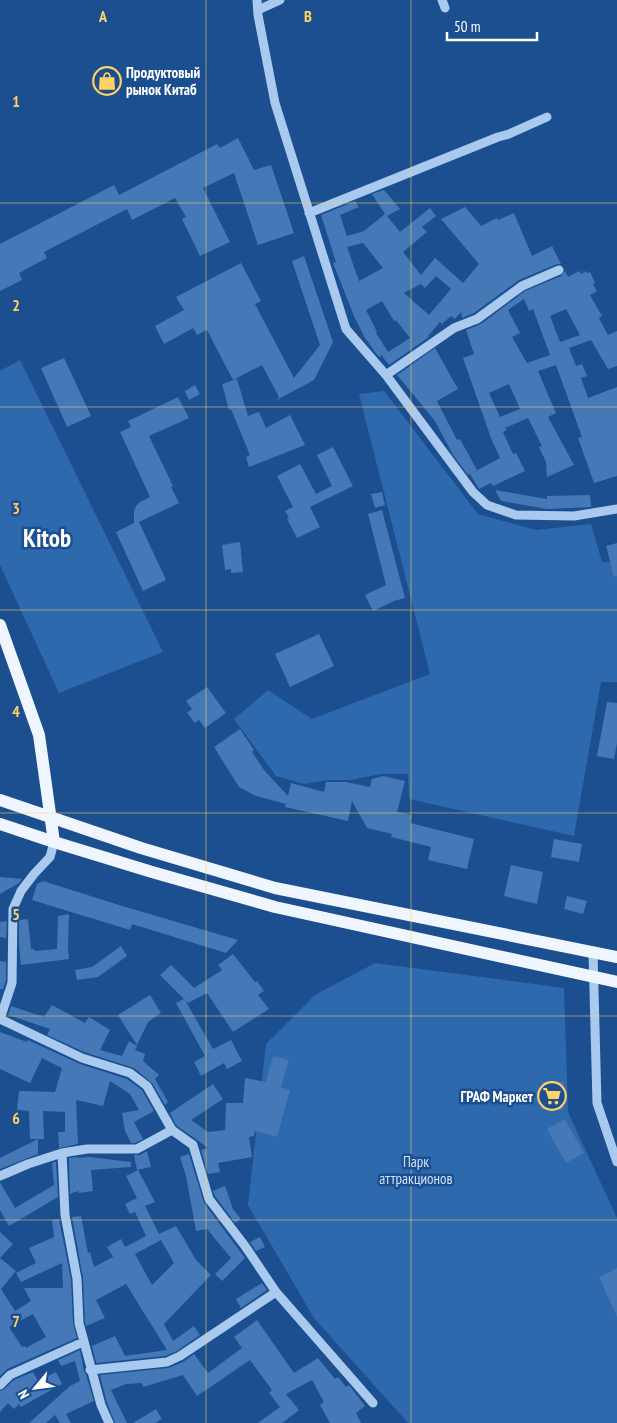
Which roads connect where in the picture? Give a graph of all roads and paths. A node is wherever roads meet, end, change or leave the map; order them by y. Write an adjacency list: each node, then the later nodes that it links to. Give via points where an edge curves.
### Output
1 (257, 0): 3 (street)
2 (280, 0): 3 (street)
3 (258, 10): 5 (street, via 275,103)
4 (547, 117): 5 (street)
5 (309, 213): 7 (street, via 346,329)
6 (559, 270): 7 (street, via 522,286 477,320 454,328)
7 (386, 375): 8 (street, via 473,492 487,505 516,515 574,516)
8 (617, 509)
9 (0, 625): 11 (main road, via 39,735)
10 (0, 800): 11 (main road)
11 (52, 818): 13 (main road); 14 (main road, via 275,888)
12 (0, 824): 13 (main road)
13 (54, 842): 16 (main road, via 276,907); 18 (street, via 50,857 21,891 13,909 12,983)
14 (593, 952): 15 (main road); 16 (street)
15 (617, 957)
16 (594, 977): 17 (main road); 21 (street, via 597,1103)
17 (617, 982)
18 (0, 1019): 19 (street, via 82,1058 130,1073 147,1086)
19 (172, 1130): 20 (street, via 137,1149 87,1149); 23 (street, via 193,1145 209,1199)
20 (62, 1153): 22 (street); 24 (street, via 65,1215 78,1279 79,1323)
21 (617, 1162)
22 (0, 1176)
23 (276, 1292): 25 (street, via 167,1362); 27 (street)
24 (84, 1342): 25 (street); 26 (street, via 10,1375)
25 (90, 1370): 28 (street)
26 (0, 1385)
27 (373, 1403)
28 (109, 1423)

